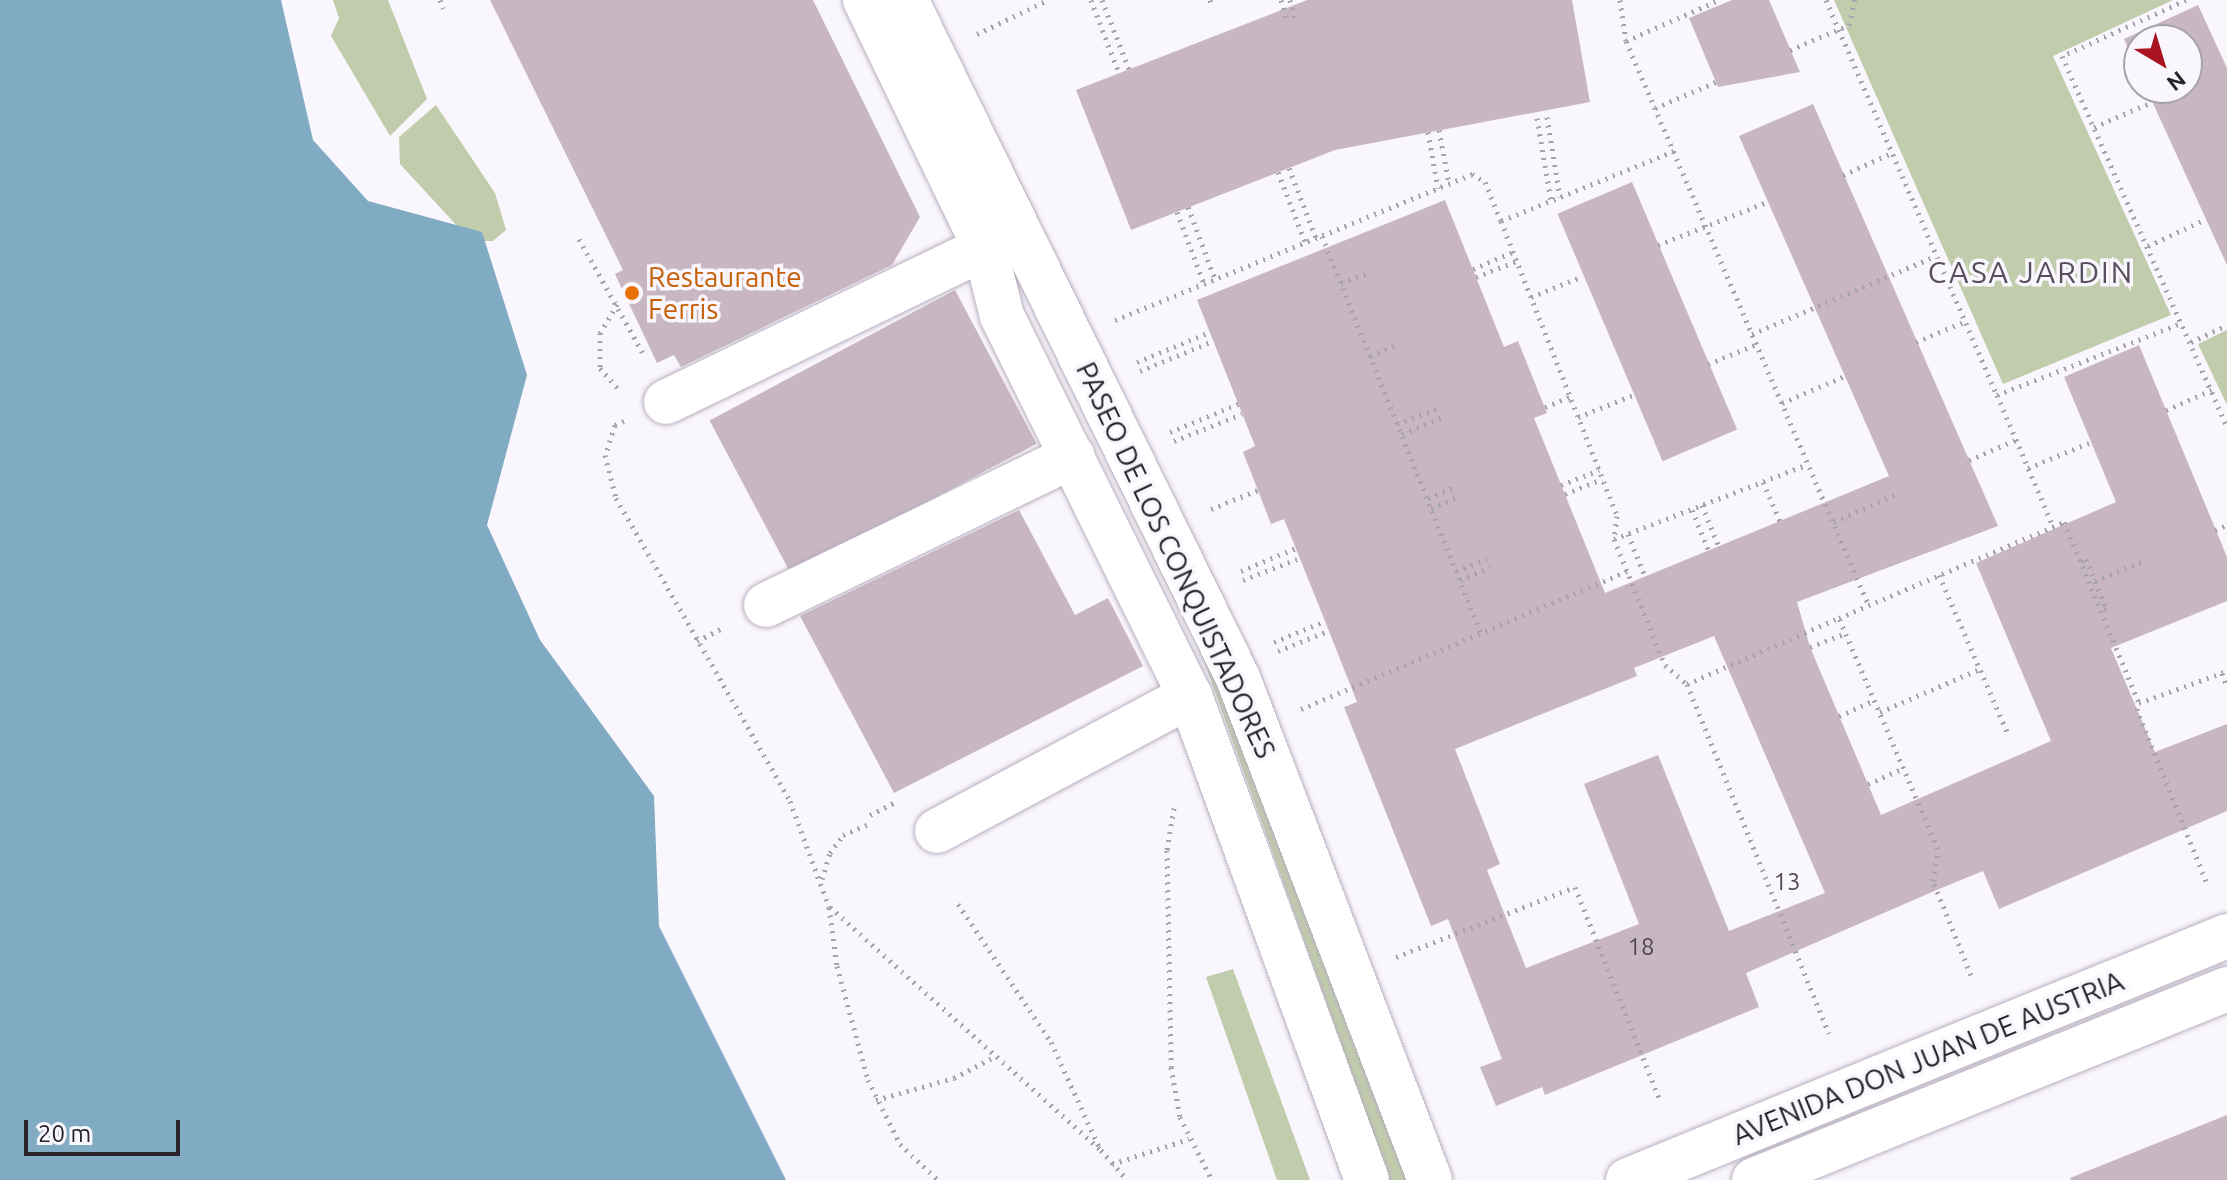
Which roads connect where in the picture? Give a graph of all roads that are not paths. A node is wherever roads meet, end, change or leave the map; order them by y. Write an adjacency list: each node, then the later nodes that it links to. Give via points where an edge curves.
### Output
1 (865, 0): 3 (street, PASEO DE LOS CONQUISTADORES)
2 (906, 0): 3 (street, PASEO DE LOS CONQUISTADORES)
3 (1002, 240): 4 (street); 5 (street, PASEO DE LOS CONQUISTADORES, via 1002,316); 12 (street, PASEO DE LOS CONQUISTADORES, via 1238,678)
4 (660, 388)
5 (1073, 456): 6 (street); 7 (street, PASEO DE LOS CONQUISTADORES)
6 (766, 605)
7 (1190, 696): 8 (street); 11 (street, PASEO DE LOS CONQUISTADORES)
8 (937, 831)
9 (2227, 936): 13 (street, AVENIDA DON JUAN DE AUSTRIA)
10 (2227, 989): 14 (street, AVENIDA DON JUAN DE AUSTRIA)
11 (1367, 1180)
12 (1430, 1180)
13 (1628, 1180)
14 (1754, 1180)

